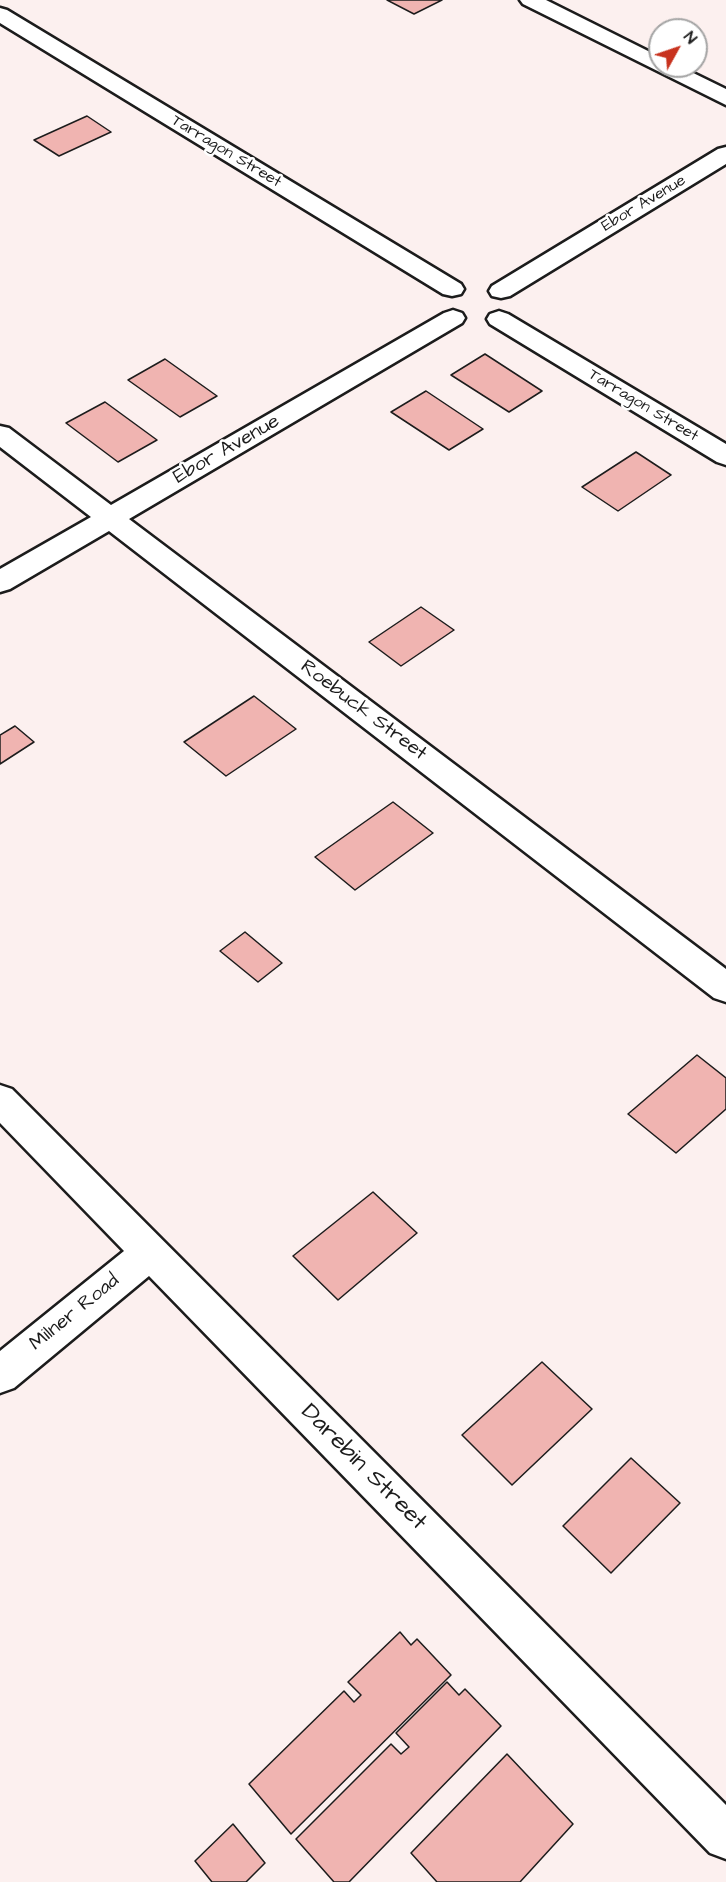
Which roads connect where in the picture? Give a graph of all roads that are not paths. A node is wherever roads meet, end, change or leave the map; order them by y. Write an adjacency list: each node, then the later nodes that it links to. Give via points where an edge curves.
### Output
1 (530, 0): 3 (street)
2 (0, 14): 7 (street, Tarragon Street)
3 (648, 59)
4 (687, 78): 5 (street)
5 (726, 98)
6 (726, 154): 7 (street, Ebor Avenue)
7 (477, 287): 8 (street, via 444,299 445,310); 9 (street, via 509,301 509,309)
8 (453, 318): 9 (street, via 478,324); 12 (street, Ebor Avenue)
9 (499, 319): 11 (street, Tarragon Street)
10 (0, 434): 12 (street, Roebuck Street)
11 (726, 456)
12 (110, 517): 13 (street, Ebor Avenue); 14 (street, Roebuck Street)
13 (0, 582)
14 (726, 988)
15 (0, 1100): 16 (street, Darebin Street)
16 (150, 1252): 17 (street, Milner Road); 18 (street, Darebin Street)
17 (0, 1375)
18 (726, 1837)

